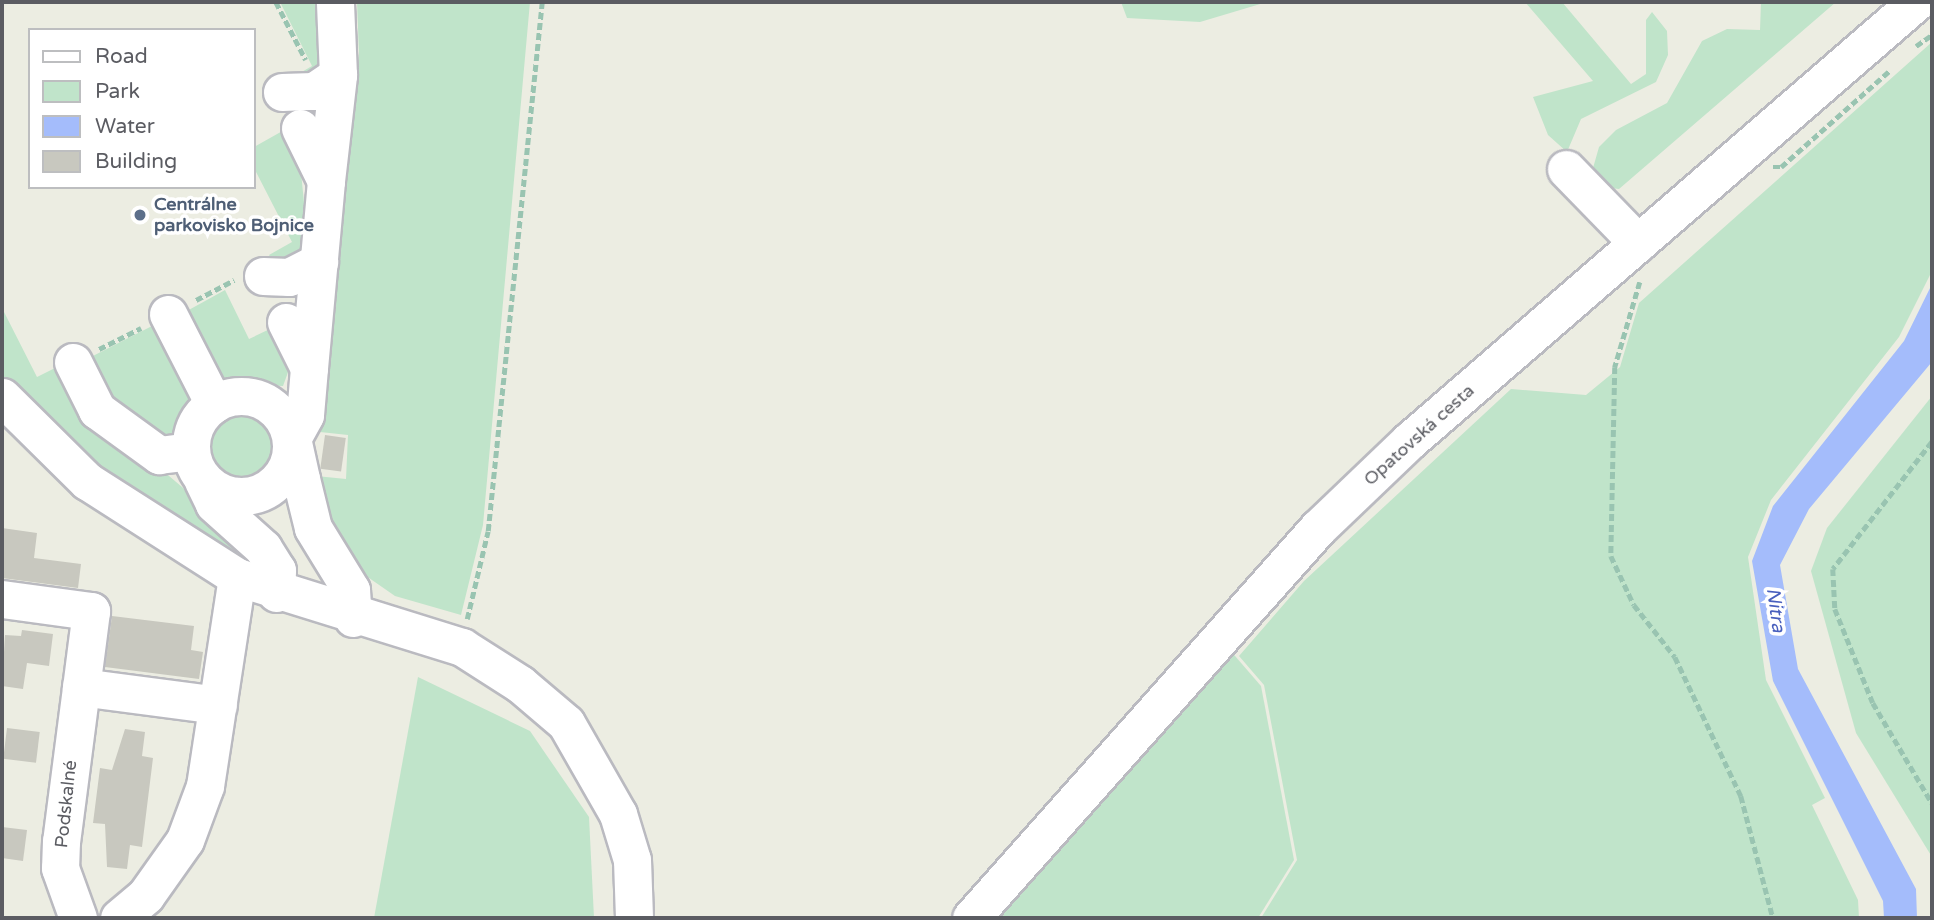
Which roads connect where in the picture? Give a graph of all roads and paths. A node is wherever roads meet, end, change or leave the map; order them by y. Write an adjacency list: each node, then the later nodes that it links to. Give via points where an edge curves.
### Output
1 (276, 2): 8 (path, via 308,65)
2 (335, 2): 7 (street)
3 (542, 2): 32 (path, via 488,531)
4 (1916, 2): 12 (street, Opatovská cesta)
5 (1932, 35): 6 (path)
6 (1914, 47)
7 (338, 75): 8 (street, via 314,91); 11 (street)
8 (290, 82)
9 (300, 128): 11 (street)
10 (1566, 169): 12 (street)
11 (326, 181): 13 (street)
12 (1638, 243): 39 (street, Opatovská cesta, via 1318,528); 40 (path, via 1641,289 1615,368 1611,556 1634,605 1675,657 1741,796)
13 (319, 262): 14 (street, via 289,276); 22 (street)
14 (263, 276)
15 (220, 288): 16 (path)
16 (201, 298)
17 (168, 314): 24 (street)
18 (286, 322): 22 (street)
19 (130, 333): 20 (path)
20 (112, 342)
21 (73, 362): 27 (street, via 97,410 159,455)
22 (309, 368): 25 (street, via 305,415)
23 (2, 397): 28 (street, via 87,481)
24 (214, 404): 25 (street, via 253,396 271,404); 27 (street, via 200,416)
25 (292, 438): 27 (street, via 290,464 275,485 251,497 225,495); 31 (street, via 313,528 352,590)
26 (1932, 442): 35 (path, via 1833,569 1835,609 1873,703)
27 (197, 466): 29 (street, via 214,504 263,548 277,570)
28 (237, 577): 29 (street); 34 (street)
29 (276, 593): 31 (street)
30 (2, 600): 33 (street, Podskalné, via 91,611)
31 (352, 618): 32 (street)
32 (458, 646): 38 (street, via 520,684 566,723 594,765 632,860)
33 (81, 687): 34 (street); 36 (street, Podskalné, via 60,868)
34 (218, 705): 37 (street, via 205,786 185,840 146,895)
35 (1932, 803)
36 (78, 918)
37 (119, 918)
38 (634, 918)
39 (971, 918)
40 (1773, 918)

